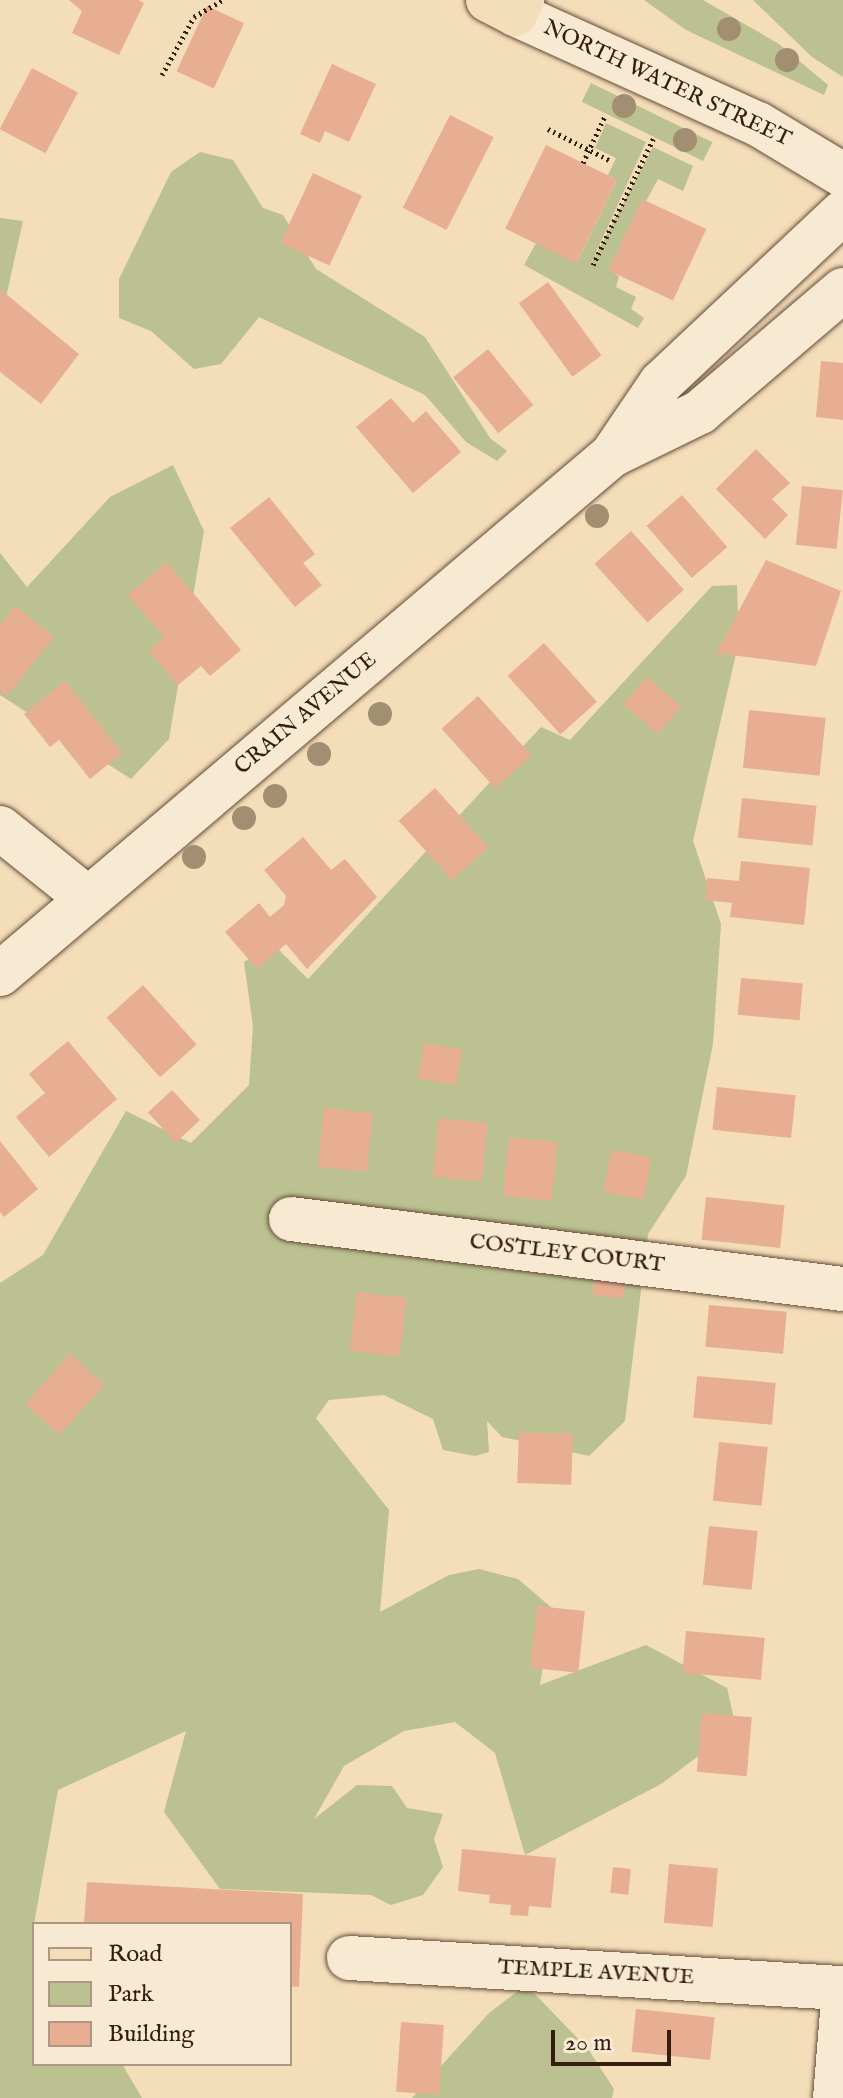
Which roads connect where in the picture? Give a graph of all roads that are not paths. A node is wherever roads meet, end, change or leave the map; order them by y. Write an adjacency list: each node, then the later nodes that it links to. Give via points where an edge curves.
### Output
1 (508, 5): 2 (street, NORTH WATER STREET, via 758,124)
2 (843, 175)
3 (843, 212): 5 (street, CRAIN AVENUE, via 661,383)
4 (843, 290): 5 (street, CRAIN AVENUE, via 700,412)
5 (612, 455): 7 (street, CRAIN AVENUE)
6 (0, 828): 7 (street)
7 (87, 898): 8 (street, CRAIN AVENUE)
8 (0, 974)
9 (291, 1219): 10 (street, COSTLEY COURT)
10 (843, 1289)
11 (349, 1958): 12 (street, TEMPLE AVENUE)
12 (843, 1988)
13 (843, 2001): 14 (street)
14 (835, 2098)

